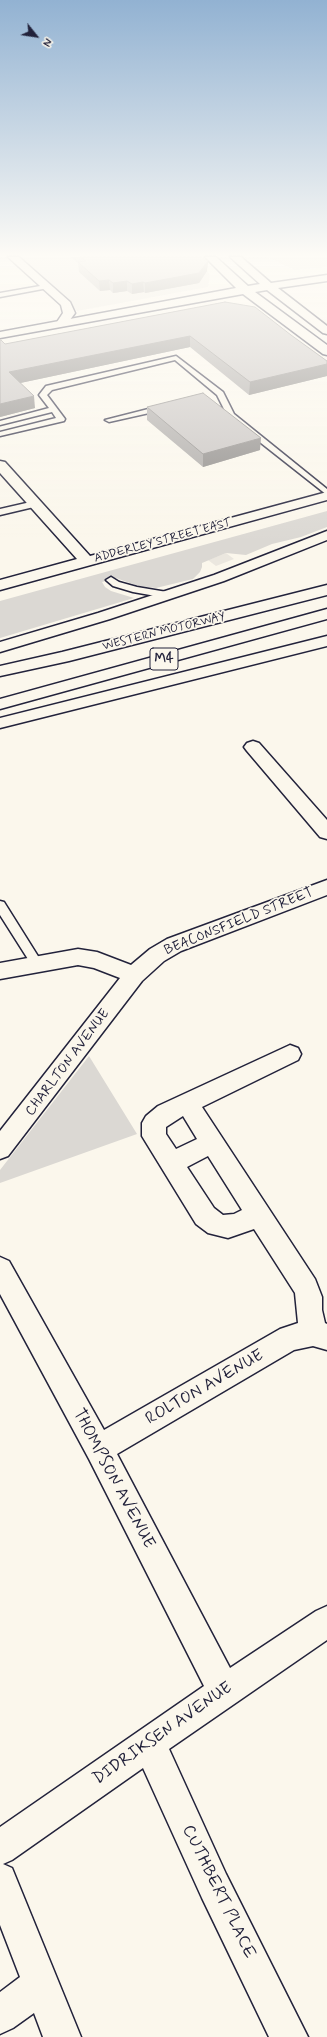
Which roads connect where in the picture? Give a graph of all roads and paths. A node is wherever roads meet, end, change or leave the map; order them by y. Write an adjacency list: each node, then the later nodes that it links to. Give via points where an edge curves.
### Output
1 (176, 404): 3 (lane)
2 (54, 409): 4 (lane); 5 (lane, via 61,419); 7 (lane, via 43,395 48,388 176,358 216,394 231,415)
3 (109, 420)
4 (0, 423)
5 (0, 434)
6 (0, 465): 9 (main road)
7 (327, 493)
8 (327, 496): 12 (main road, ADDERLEY STREET EAST)
9 (35, 504): 10 (lane); 12 (main road)
10 (0, 512)
11 (327, 534): 16 (main road)
12 (87, 561): 14 (main road, ADDERLEY STREET EAST)
13 (111, 580): 16 (lane, via 136,590)
14 (0, 585)
15 (327, 590): 20 (main road, WESTERN MOTORWAY / M4)
16 (167, 595): 19 (main road)
17 (327, 614): 21 (main road, WESTERN MOTORWAY / M4)
18 (327, 641): 22 (main road)
19 (0, 647)
20 (0, 671)
21 (0, 704)
22 (0, 723)
23 (254, 747): 24 (main road)
24 (327, 832)
25 (327, 887): 29 (main road, BEACONSFIELD STREET, via 174,945 157,955)
26 (0, 905): 27 (lane)
27 (37, 964): 28 (main road); 29 (main road, via 68,957 86,958)
28 (0, 971)
29 (134, 975): 33 (main road, CHARLTON AVENUE)
30 (290, 1054): 31 (main road)
31 (188, 1103): 32 (main road); 34 (main road, via 166,1113 154,1123 154,1136)
32 (213, 1142): 34 (main road); 35 (main road)
33 (0, 1149)
34 (171, 1163): 35 (main road, via 205,1216 217,1225 228,1227 240,1224)
35 (258, 1214): 37 (main road, via 306,1288 309,1310)
36 (0, 1269): 38 (main road, THOMPSON AVENUE)
37 (320, 1335): 38 (main road, ROLTON AVENUE, via 289,1338)
38 (99, 1449): 40 (main road, THOMPSON AVENUE)
39 (327, 1622): 40 (main road, DIDRIKSEN AVENUE)
40 (224, 1691): 41 (main road, DIDRIKSEN AVENUE)
41 (150, 1745): 42 (main road, DIDRIKSEN AVENUE); 47 (main road, CUTHBERT PLACE, via 214,1886)
42 (0, 1848)
43 (0, 1880): 44 (main road)
44 (42, 1984): 45 (main road); 46 (main road)
45 (0, 2015)
46 (62, 2037)
47 (289, 2037)

